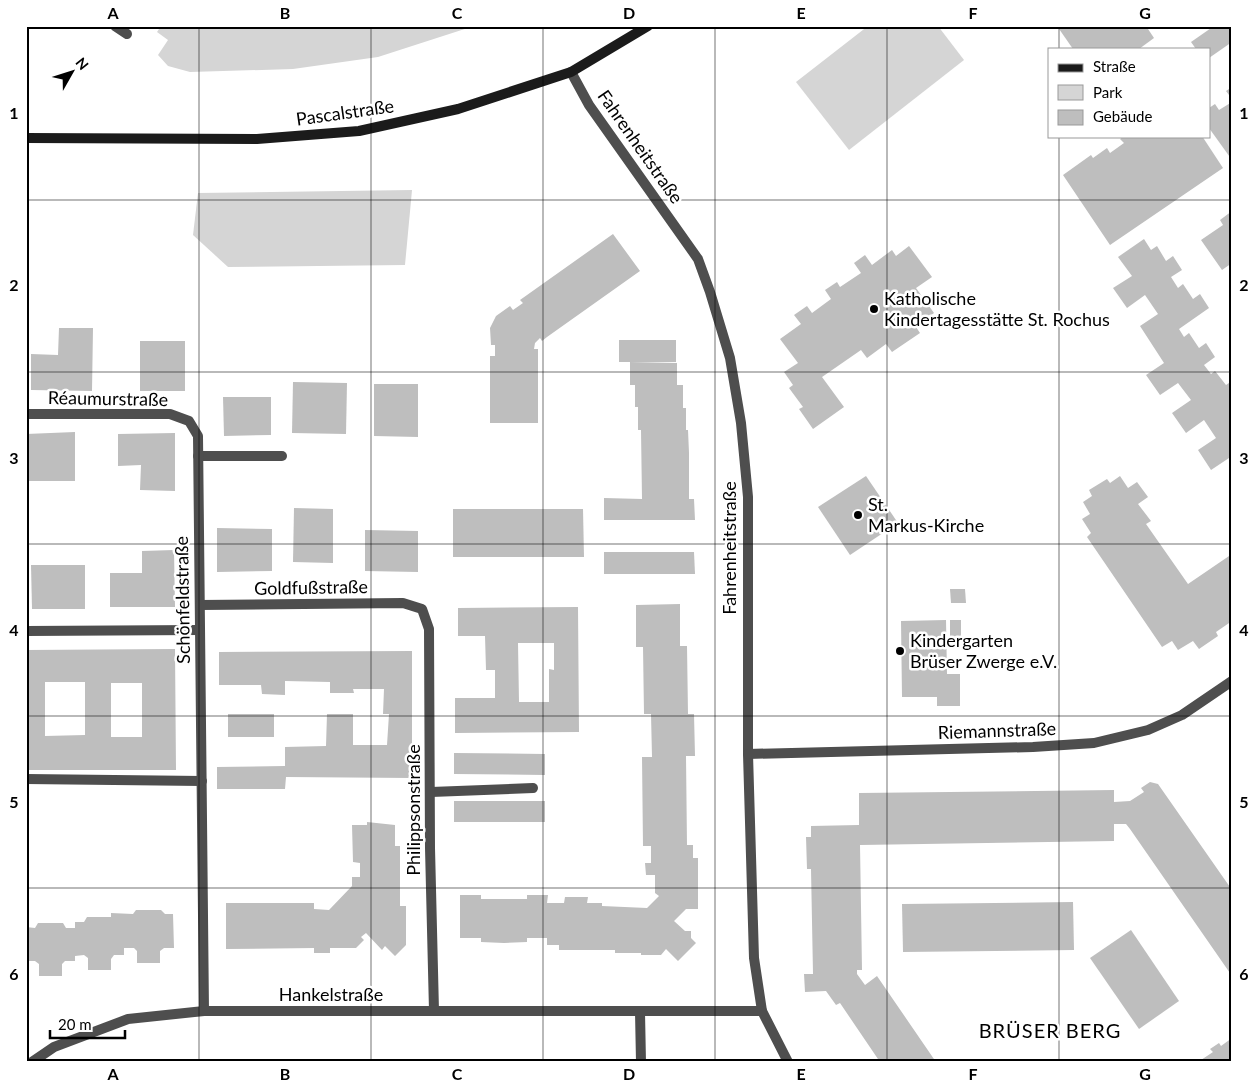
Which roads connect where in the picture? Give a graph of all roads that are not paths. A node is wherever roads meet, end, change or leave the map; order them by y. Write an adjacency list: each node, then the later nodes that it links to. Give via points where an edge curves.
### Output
1 (116, 26): 3 (street)
2 (648, 26): 4 (street, Pascalstraße)
3 (127, 34)
4 (571, 72): 5 (street, Pascalstraße, via 458,109 359,131 257,139); 15 (street, Fahrenheitstraße, via 592,109 698,258 730,358 742,423 748,497)
5 (26, 138)
6 (26, 414): 7 (street, Réaumurstraße, via 170,414)
7 (189, 421): 8 (street, Schönfeldstraße, via 198,436)
8 (198, 456): 9 (street); 10 (street, Schönfeldstraße)
9 (282, 456)
10 (200, 605): 11 (street, Goldfußstraße, via 403,603); 12 (street, Schönfeldstraße)
11 (422, 609): 19 (street, Philippsonstraße, via 428,629)
12 (200, 630): 13 (street); 17 (street, Schönfeldstraße)
13 (26, 631)
14 (1232, 681): 15 (street, Riemannstraße, via 1182,715 1122,738 1094,743)
15 (748, 754): 22 (street, Fahrenheitstraße, via 754,958)
16 (26, 779): 17 (street)
17 (202, 782): 20 (street, Schönfeldstraße)
18 (534, 788): 19 (street)
19 (431, 792): 21 (street, Philippsonstraße)
20 (204, 1011): 21 (street, Hankelstraße); 24 (street, Hankelstraße, via 128,1018 54,1047)
21 (434, 1011): 23 (street, Hankelstraße)
22 (762, 1011): 23 (street, Hankelstraße); 26 (street, Fahrenheitstraße)
23 (640, 1012): 25 (street)
24 (32, 1062)
25 (641, 1062)
26 (788, 1062)

